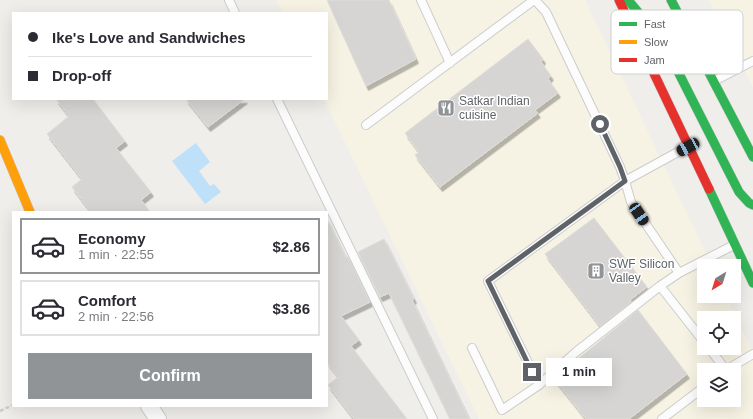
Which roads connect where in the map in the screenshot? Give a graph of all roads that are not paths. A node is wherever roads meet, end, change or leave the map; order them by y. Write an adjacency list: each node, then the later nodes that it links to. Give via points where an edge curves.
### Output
1 (229, 0): 8 (lane)
2 (420, 0): 10 (lane)
3 (535, 0): 10 (lane); 22 (lane, via 546,12)
4 (619, 0): 6 (main road)
5 (628, 0): 7 (main road)
6 (624, 10)
7 (636, 10)
8 (235, 12)
9 (753, 61): 11 (lane)
10 (450, 62): 18 (lane)
11 (743, 66)
12 (654, 74): 20 (main road)
13 (679, 74): 23 (main road, via 739,192)
14 (709, 74): 16 (main road)
15 (727, 74): 16 (lane)
16 (713, 81): 21 (main road)
17 (277, 100): 37 (lane)
18 (366, 125)
19 (0, 140): 24 (main road, via 8,169)
20 (688, 147): 22 (lane); 25 (main road)
21 (753, 157)
22 (625, 181): 26 (lane, via 631,202); 33 (lane, via 488,281)
23 (753, 204)
24 (29, 211)
25 (735, 245): 26 (lane); 27 (main road)
26 (679, 272): 28 (lane)
27 (753, 283)
28 (660, 286): 29 (lane); 33 (lane)
29 (697, 333)
30 (472, 348): 33 (lane, via 502,410)
31 (753, 354): 32 (lane, via 726,370)
32 (714, 355)
33 (539, 384)
34 (697, 392): 38 (lane)
35 (150, 407): 36 (street)
36 (158, 419)
37 (433, 419)
38 (662, 419)

